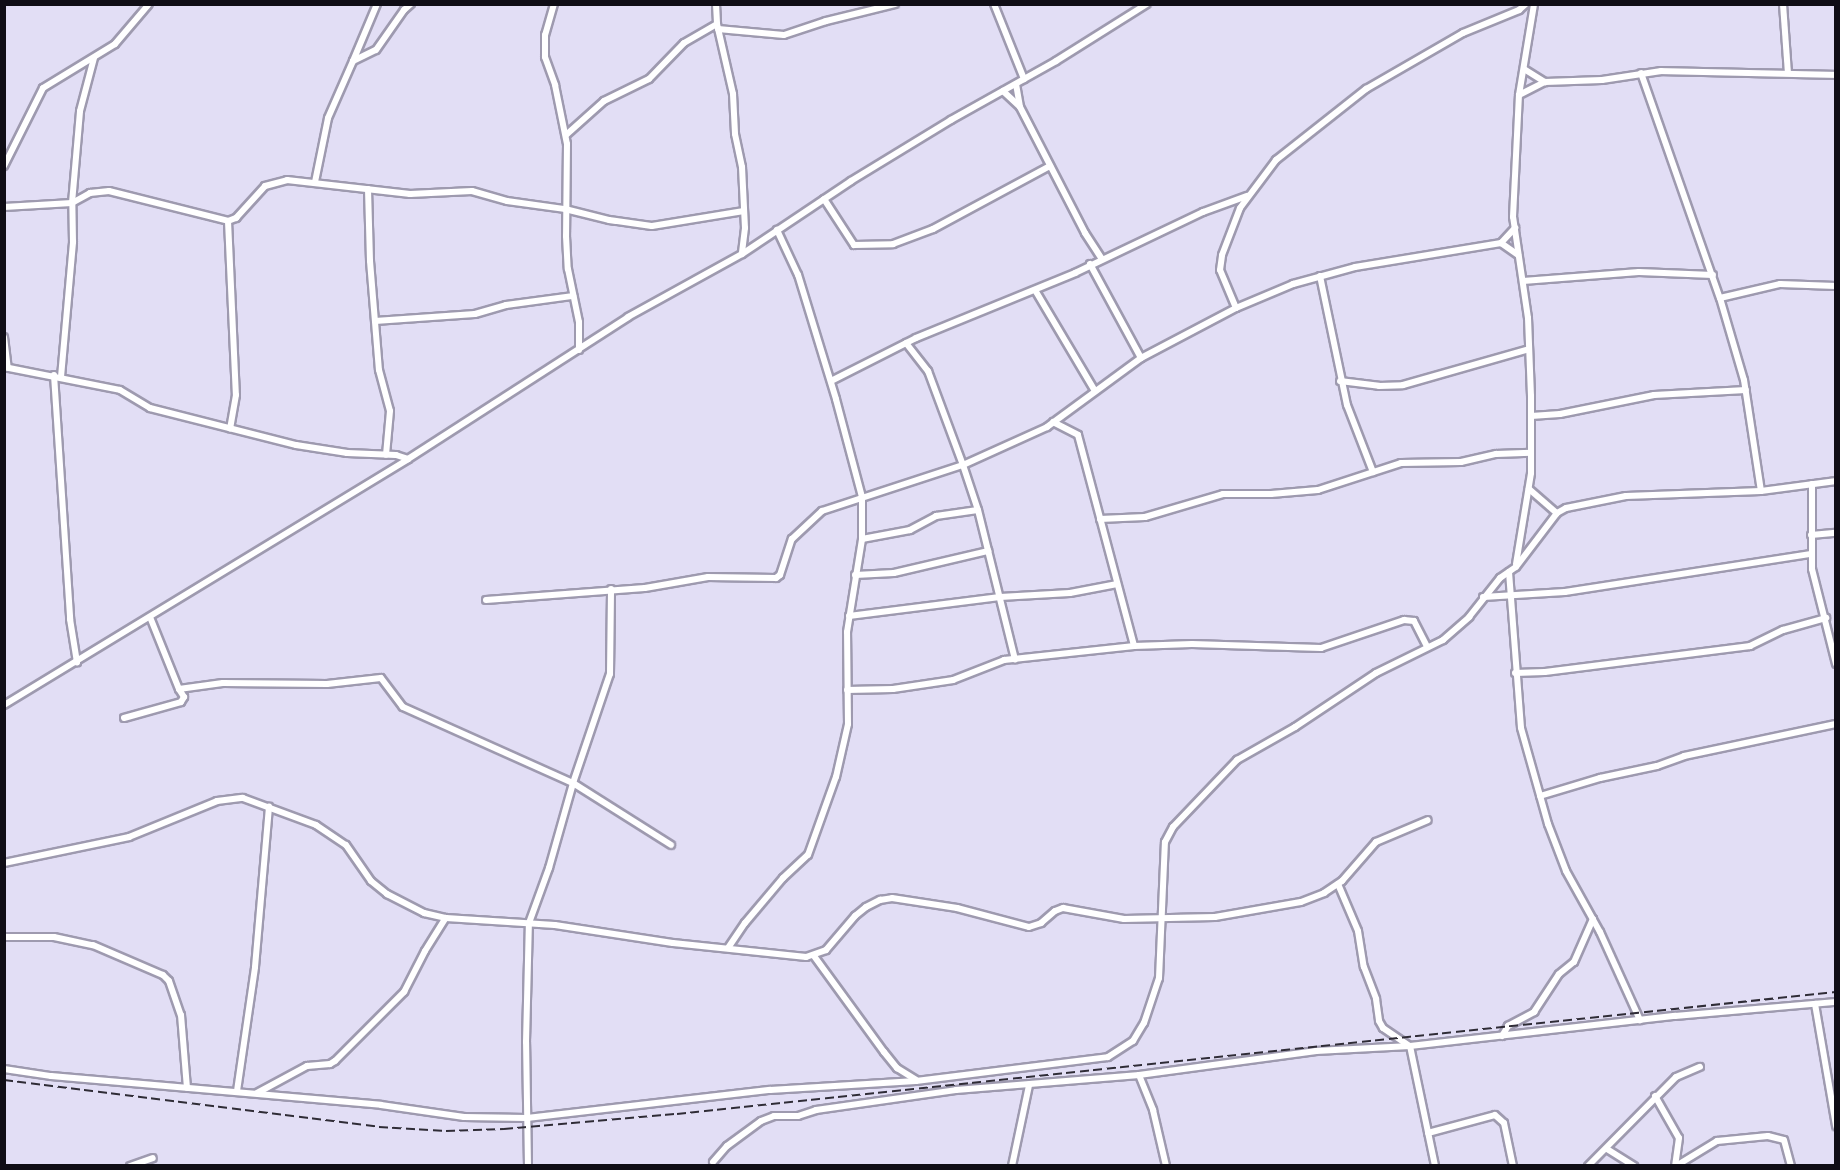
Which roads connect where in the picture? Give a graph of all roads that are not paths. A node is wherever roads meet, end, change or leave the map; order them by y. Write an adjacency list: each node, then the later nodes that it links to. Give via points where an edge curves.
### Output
1 (150, 4): 13 (street, via 115,44)
2 (377, 4): 14 (street)
3 (411, 4): 14 (street, via 376,50)
4 (554, 4): 25 (street, via 545,35 545,57)
5 (716, 4): 12 (street)
6 (895, 4): 12 (street, via 784,36)
7 (994, 4): 19 (street)
8 (1147, 4): 19 (street)
9 (1526, 4): 30 (street, via 1463,33 1349,100 1276,160)
10 (1534, 4): 15 (street)
11 (1783, 4): 17 (street)
12 (717, 27): 25 (street, via 684,43 649,79 604,101); 35 (street, via 733,94)
13 (93, 58): 26 (street, via 43,88); 32 (street, via 80,111)
14 (353, 61): 28 (street, via 328,118)
15 (1524, 69): 20 (street); 23 (street)
16 (1641, 73): 17 (street); 20 (street, via 1602,80); 44 (street)
17 (1788, 73): 18 (street)
18 (1836, 75)
19 (1024, 79): 21 (street)
20 (1545, 82): 23 (street)
21 (1016, 84): 22 (street); 24 (street)
22 (1003, 91): 24 (street); 31 (street)
23 (1519, 95): 37 (street)
24 (1020, 107): 27 (street)
25 (566, 135): 34 (street)
26 (4, 166)
27 (1050, 166): 31 (street, via 933,229 893,244 854,245); 42 (street)
28 (315, 182): 29 (street); 36 (street, via 274,181)
29 (368, 189): 34 (street, via 410,194 464,190); 52 (street)
30 (1247, 196): 42 (street); 51 (street, via 1234,221 1220,266)
31 (824, 199): 38 (street)
32 (72, 203): 33 (street); 36 (street, via 90,193 109,191); 59 (street, via 73,242)
33 (4, 207)
34 (565, 209): 35 (street, via 652,226); 49 (street)
35 (744, 211): 40 (street)
36 (228, 221): 66 (street, via 236,395)
37 (1515, 228): 39 (street); 41 (street)
38 (777, 230): 40 (street); 60 (street, via 798,275)
39 (1500, 243): 41 (street); 45 (street, via 1388,260)
40 (742, 254): 56 (street, via 628,317)
41 (1518, 255): 46 (street)
42 (1102, 259): 43 (street)
43 (1090, 264): 48 (street); 57 (street)
44 (1713, 275): 46 (street, via 1639,272); 50 (street)
45 (1320, 276): 51 (street); 61 (street)
46 (1523, 281): 55 (street)
47 (1836, 286): 50 (street, via 1780,284)
48 (1035, 290): 54 (street); 63 (street)
49 (573, 296): 52 (street, via 506,305 475,314); 56 (street, via 579,322)
50 (1720, 298): 62 (street)
51 (1236, 308): 57 (street)
52 (375, 321): 68 (street, via 379,370 390,411)
53 (4, 337): 58 (street)
54 (906, 343): 60 (street); 70 (street, via 927,371)
55 (1529, 349): 61 (street, via 1403,385); 64 (street)
56 (579, 350): 69 (street)
57 (1141, 358): 63 (street)
58 (6, 368): 59 (street)
59 (57, 376): 66 (street, via 120,390 150,408); 100 (street, via 70,619)
60 (831, 381): 76 (street)
61 (1340, 381): 71 (street)
62 (1746, 390): 64 (street, via 1654,395); 75 (street)
63 (1095, 392): 65 (street)
64 (1531, 416): 67 (street)
65 (1053, 422): 70 (street); 79 (street, via 1078,435)
66 (230, 428): 68 (street, via 296,445)
67 (1531, 453): 71 (street, via 1496,454 1461,462 1401,463); 74 (street)
68 (386, 455): 69 (street)
69 (408, 459): 95 (street)
70 (963, 465): 76 (street); 77 (street)
71 (1373, 472): 79 (street, via 1318,490 1223,494 1146,517)
72 (1836, 481): 73 (street)
73 (1812, 484): 75 (street); 81 (street)
74 (1529, 489): 78 (street); 85 (street)
75 (1761, 491): 78 (street, via 1626,496)
76 (862, 497): 82 (street); 89 (street, via 822,512 797,533 776,578 708,577 645,588)
77 (978, 510): 82 (street, via 936,516 910,530); 83 (street)
78 (1557, 513): 85 (street)
79 (1100, 519): 88 (street)
80 (1836, 533): 81 (street)
81 (1811, 535): 84 (street)
82 (862, 539): 87 (street)
83 (988, 551): 87 (street, via 894,573); 91 (street)
84 (1811, 554): 90 (street, via 1565,592); 96 (street)
85 (1516, 567): 86 (street)
86 (1509, 572): 90 (street); 92 (street)
87 (855, 575): 94 (street)
88 (1117, 584): 91 (street, via 1070,593); 97 (street)
89 (611, 589): 93 (street); 108 (street, via 612,667)
90 (1511, 596): 92 (street); 102 (street)
91 (1000, 597): 94 (street); 99 (street)
92 (1483, 597): 98 (street, via 1451,633)
93 (486, 600)
94 (849, 616): 104 (street)
95 (150, 617): 100 (street); 103 (street)
96 (1826, 618): 101 (street); 102 (street, via 1783,630 1750,646)
97 (1134, 646): 98 (street, via 1321,648 1404,620 1414,621); 99 (street)
98 (1427, 646): 115 (street, via 1376,673 1225,769 1173,827 1165,842)
99 (1015, 659): 104 (street, via 953,680 893,689)
100 (76, 662): 105 (street)
101 (1836, 664)
102 (1515, 673): 109 (street, via 1521,728)
103 (179, 689): 106 (street, via 184,697 181,702); 108 (street, via 223,682 327,684 381,678 403,707)
104 (847, 690): 120 (street, via 846,738 808,855 783,878)
105 (4, 705)
106 (124, 718)
107 (1836, 724): 109 (street, via 1684,756)
108 (573, 783): 112 (street); 118 (street)
109 (1540, 796): 117 (street, via 1558,854)
110 (269, 807): 113 (street, via 230,798 129,837); 116 (street, via 316,825 346,845 371,881 387,894 424,913); 133 (street, via 255,968)
111 (1428, 820): 114 (street, via 1376,842)
112 (671, 844)
113 (4, 863)
114 (1338, 884): 115 (street, via 1301,902 1251,912); 126 (street, via 1358,931 1379,1021)
115 (1161, 917): 121 (street, via 1124,919 1063,908 1029,927 957,908 892,898 866,907 826,950); 130 (street, via 1160,978 1144,1023 1133,1041 1108,1057)
116 (446, 918): 118 (street); 134 (street, via 404,992 335,1060 307,1066)
117 (1593, 919): 124 (street); 125 (street, via 1574,962 1559,974 1534,1012 1508,1026)
118 (529, 923): 120 (street); 136 (street)
119 (4, 937): 132 (street, via 54,937 93,945 163,975 169,981 181,1016)
120 (728, 948): 121 (street)
121 (814, 956): 130 (street, via 897,1068)
122 (1836, 1002): 123 (street)
123 (1815, 1004): 124 (street); 137 (street)
124 (1640, 1020): 125 (street)
125 (1502, 1036): 126 (street)
126 (1410, 1046): 129 (street, via 1316,1051); 138 (street)
127 (1700, 1067): 135 (street, via 1676,1077)
128 (4, 1069): 132 (street)
129 (1139, 1075): 131 (street); 145 (street, via 1153,1110)
130 (916, 1081): 136 (street, via 770,1090)
131 (1029, 1085): 141 (street, via 956,1090 798,1116 774,1116 727,1146); 144 (street)
132 (187, 1088): 133 (street)
133 (237, 1091): 134 (street)
134 (256, 1093): 136 (street, via 464,1117)
135 (1655, 1096): 139 (street); 150 (street, via 1678,1138)
136 (527, 1118): 143 (street)
137 (1836, 1126)
138 (1428, 1133): 146 (street); 147 (street, via 1495,1115 1504,1123)
139 (1607, 1149): 148 (street); 149 (street)
140 (153, 1158): 142 (street)
141 (713, 1162)
142 (129, 1166)
143 (528, 1166)
144 (1012, 1166)
145 (1166, 1166)
146 (1435, 1166)
147 (1513, 1166)
148 (1588, 1166)
149 (1634, 1166)
150 (1676, 1166): 151 (street, via 1717,1141 1768,1136 1784,1140)
151 (1791, 1166)

